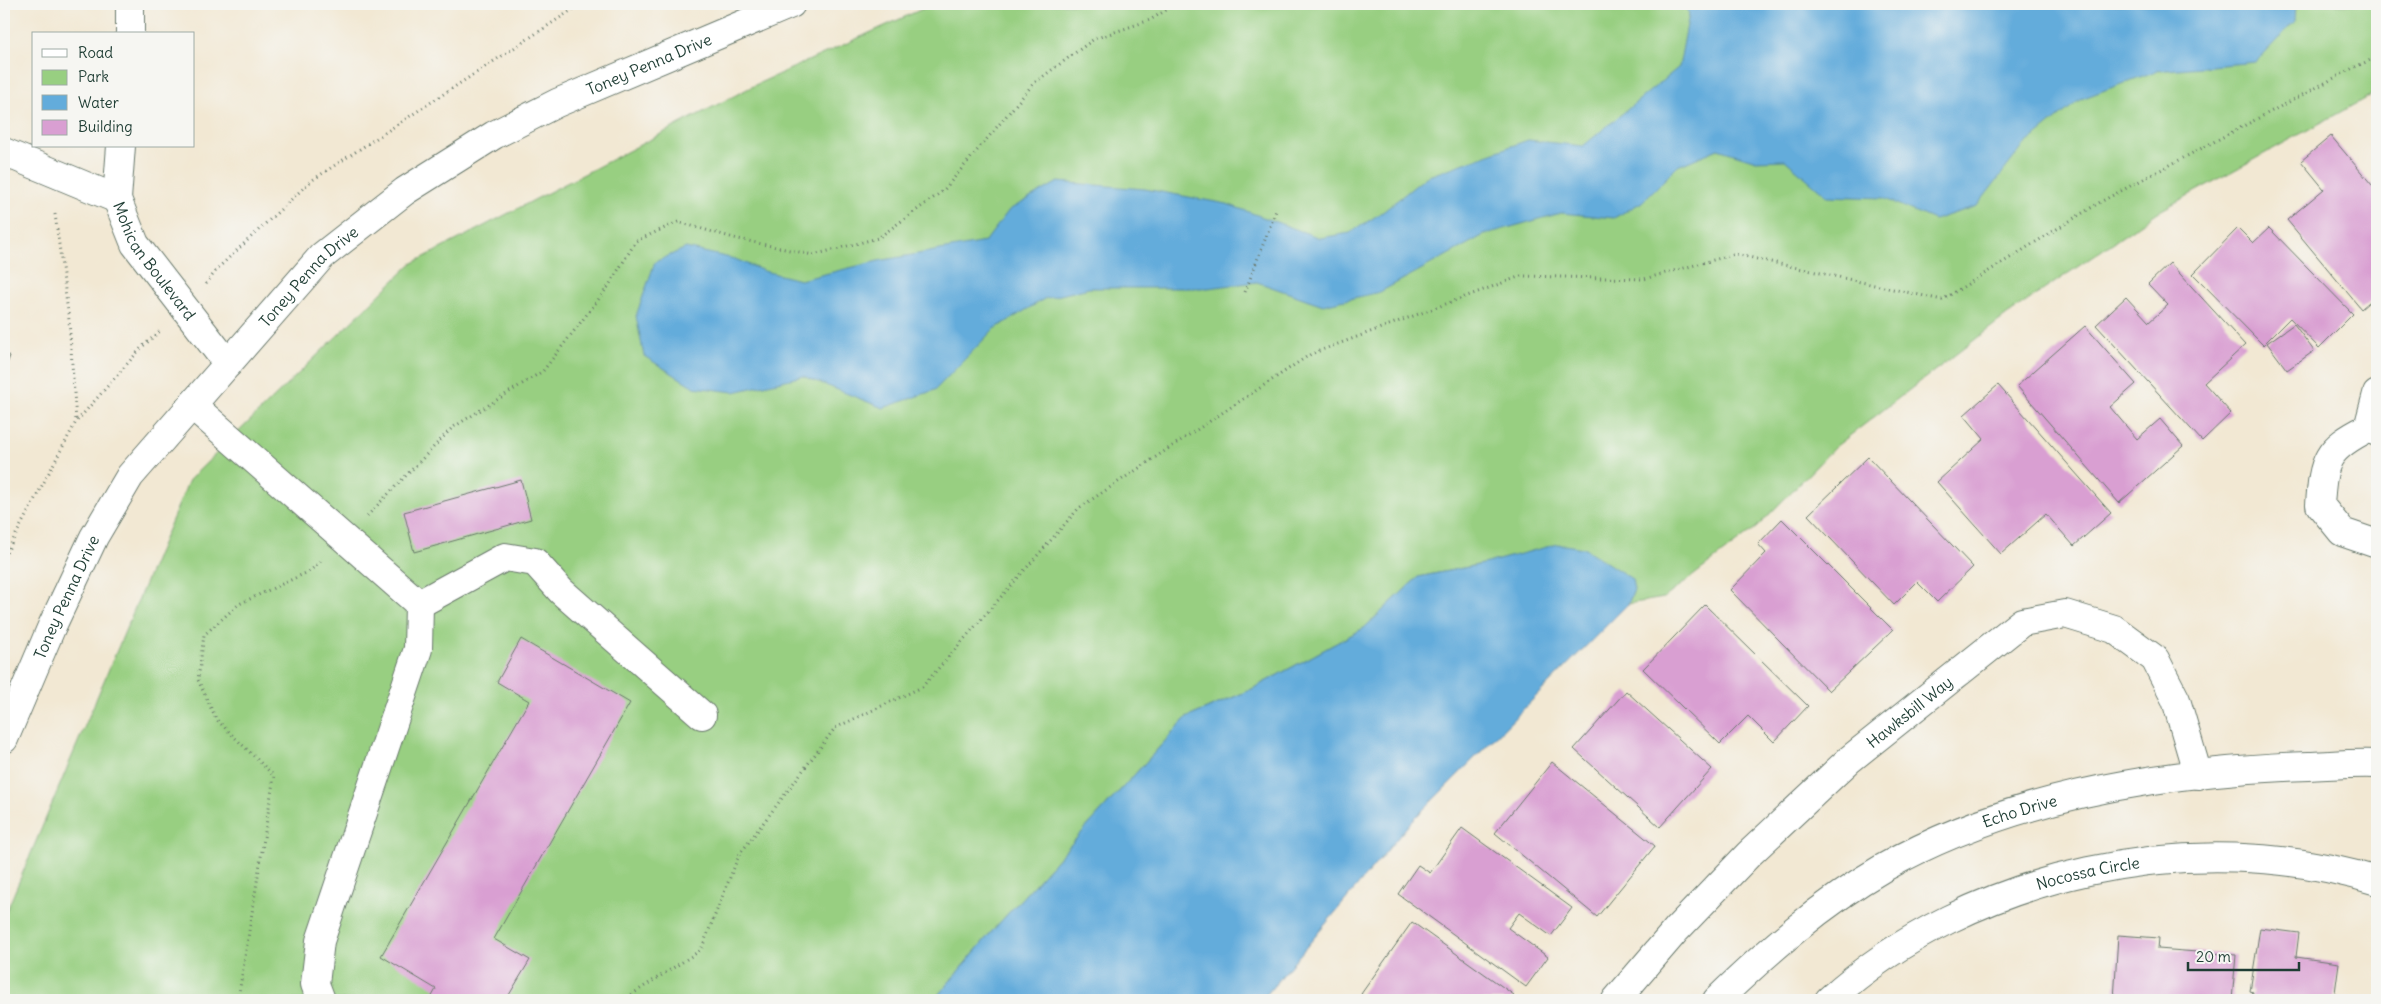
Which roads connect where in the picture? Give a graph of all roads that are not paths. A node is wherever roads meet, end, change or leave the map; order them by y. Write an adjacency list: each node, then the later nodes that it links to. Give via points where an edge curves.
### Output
1 (130, 4): 3 (street)
2 (791, 4): 7 (street, Toney Penna Drive, via 557,103 494,135 404,191 322,256)
3 (130, 32)
4 (121, 148): 6 (street, Mohican Boulevard)
5 (4, 152): 6 (street)
6 (117, 199): 7 (street, Mohican Boulevard, via 135,244)
7 (228, 364): 9 (street, Toney Penna Drive)
8 (2377, 394): 10 (street)
9 (192, 405): 12 (street); 14 (street, Toney Penna Drive, via 130,476 94,537)
10 (2372, 430): 11 (street, via 2345,440 2331,455 2322,470 2320,505 2342,532)
11 (2377, 544)
12 (419, 604): 13 (street, via 505,557 535,562 561,591); 18 (street, via 418,649 320,941 315,984)
13 (702, 715)
14 (4, 739)
15 (2376, 759): 16 (street, Echo Drive)
16 (2198, 775): 19 (street, Hawksbill Way, via 2176,700 2155,659 2114,629 2066,614 2022,622 1849,760 1749,854 1677,929); 20 (street, Echo Drive, via 2151,780 2041,804 1960,831 1883,868 1835,899 1790,933)
17 (2377, 881): 21 (street, Nocossa Circle, via 2274,860 2220,857 2139,862 2060,877 1984,903 1912,940)
18 (321, 1000)
19 (1616, 1000)
20 (1717, 1000)
21 (1829, 1000)

